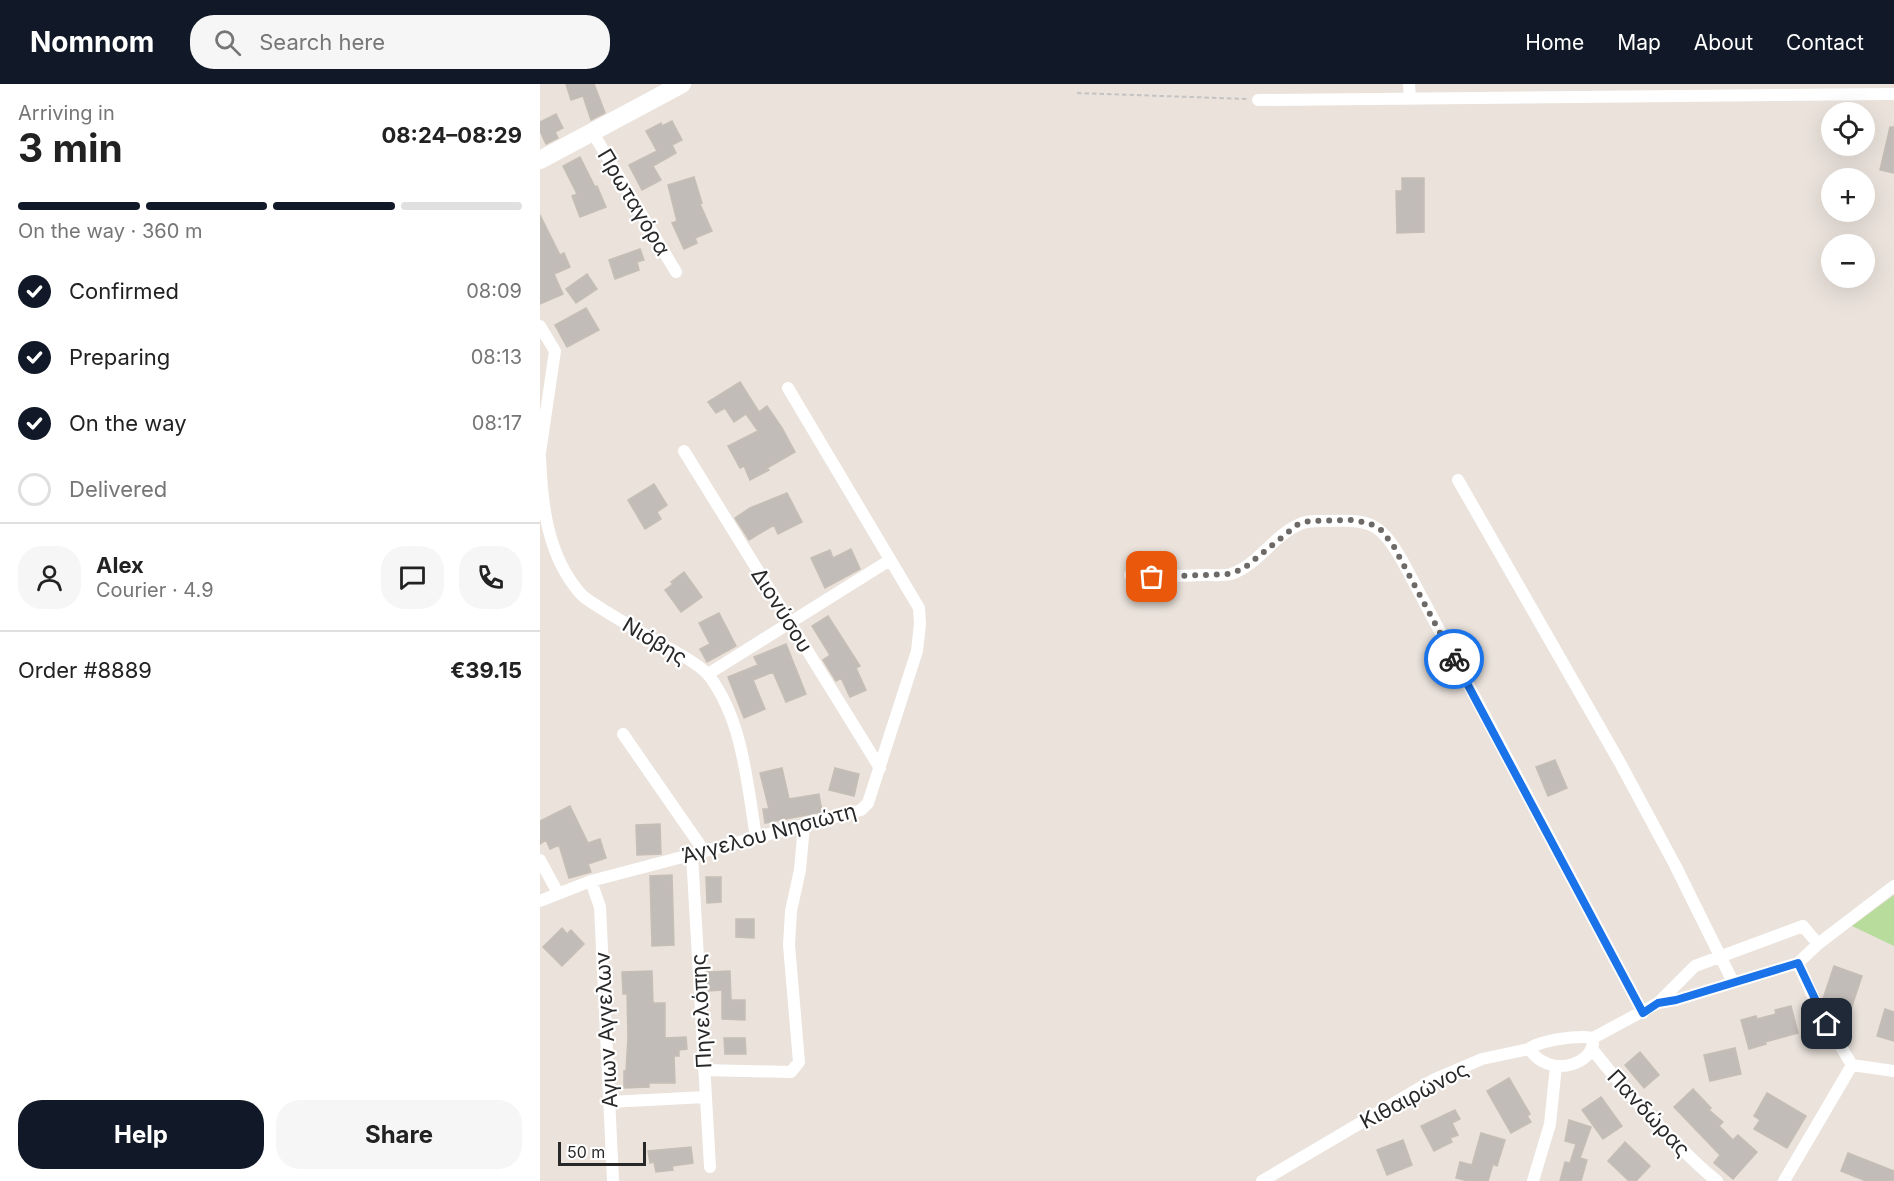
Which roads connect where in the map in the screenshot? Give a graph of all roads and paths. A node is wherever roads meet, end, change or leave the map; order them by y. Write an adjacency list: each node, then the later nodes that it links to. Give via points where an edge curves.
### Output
1 (682, 84): 8 (street)
2 (1409, 84): 6 (street)
3 (1873, 89): 5 (street); 6 (street)
4 (1077, 93): 7 (path)
5 (1894, 94)
6 (1410, 98): 7 (street)
7 (1258, 100)
8 (593, 133): 9 (street); 10 (street, Πρωταγόρα)
9 (540, 160)
10 (676, 272)
11 (541, 329): 14 (street, Νιόβης, via 555,351)
12 (788, 388): 17 (street, Άγγελου Νησιώτη)
13 (684, 451): 19 (street, Διονύσου)
14 (540, 455): 16 (street, Νιόβης)
15 (1458, 480): 32 (street, via 1619,760)
16 (541, 498): 20 (street, Νιόβης, via 557,560 581,595)
17 (890, 560): 19 (street); 22 (street, Άγγελου Νησιώτη, via 919,608 920,624 917,651)
18 (1130, 575): 36 (street, via 1229,574 1243,569 1297,525 1309,521 1352,520 1381,530 1403,562)
19 (790, 623): 20 (street); 22 (street, Διονύσου)
20 (708, 674): 24 (street, Νιόβης, via 733,718)
21 (623, 734): 25 (street)
22 (880, 768): 23 (street, Άγγελου Νησιώτη, via 868,803 861,810)
23 (804, 825): 24 (street, Άγγελου Νησιώτη); 41 (street, via 789,945 799,1062 791,1072)
24 (756, 837): 25 (street, Άγγελου Νησιώτη)
25 (698, 853): 27 (street, Άγγελου Νησιώτη); 41 (street, Πηνελόπης)
26 (540, 860): 29 (street)
27 (591, 880): 29 (street, Άγγελου Νησιώτη); 44 (street, Αγιων Αγγελων, via 600,907)
28 (1894, 886): 31 (street, Κιθαιρώνος)
29 (558, 893): 30 (street, Άγγελου Νησιώτη)
30 (540, 901)
31 (1818, 944): 32 (street, via 1803,926); 33 (street, Κιθαιρώνος)
32 (1720, 957): 34 (street); 35 (street, via 1695,966)
33 (1798, 963): 34 (street, Κιθαιρώνος); 39 (street, via 1820,1012)
34 (1732, 982): 35 (street, Κιθαιρώνος)
35 (1658, 1003): 36 (street, Κιθαιρώνος)
36 (1643, 1013): 37 (street, Κιθαιρώνος)
37 (1592, 1044): 38 (street, Κιθαιρώνος, via 1577,1037); 40 (street, via 1582,1060); 49 (street, Πανδώρας, via 1620,1084)
38 (1529, 1049): 40 (street, via 1544,1063); 47 (street, Κιθαιρώνος, via 1482,1059 1435,1080)
39 (1852, 1065): 42 (street); 50 (street)
40 (1556, 1066): 48 (street, via 1550,1124)
41 (704, 1070): 43 (street, Πηνελόπης)
42 (1894, 1071)
43 (706, 1097): 44 (street); 45 (street, Πηνελόπης)
44 (609, 1102): 46 (street, Αγιων Αγγελων)
45 (710, 1167)
46 (613, 1181)
47 (1262, 1181)
48 (1533, 1181)
49 (1717, 1181)
50 (1784, 1181)

